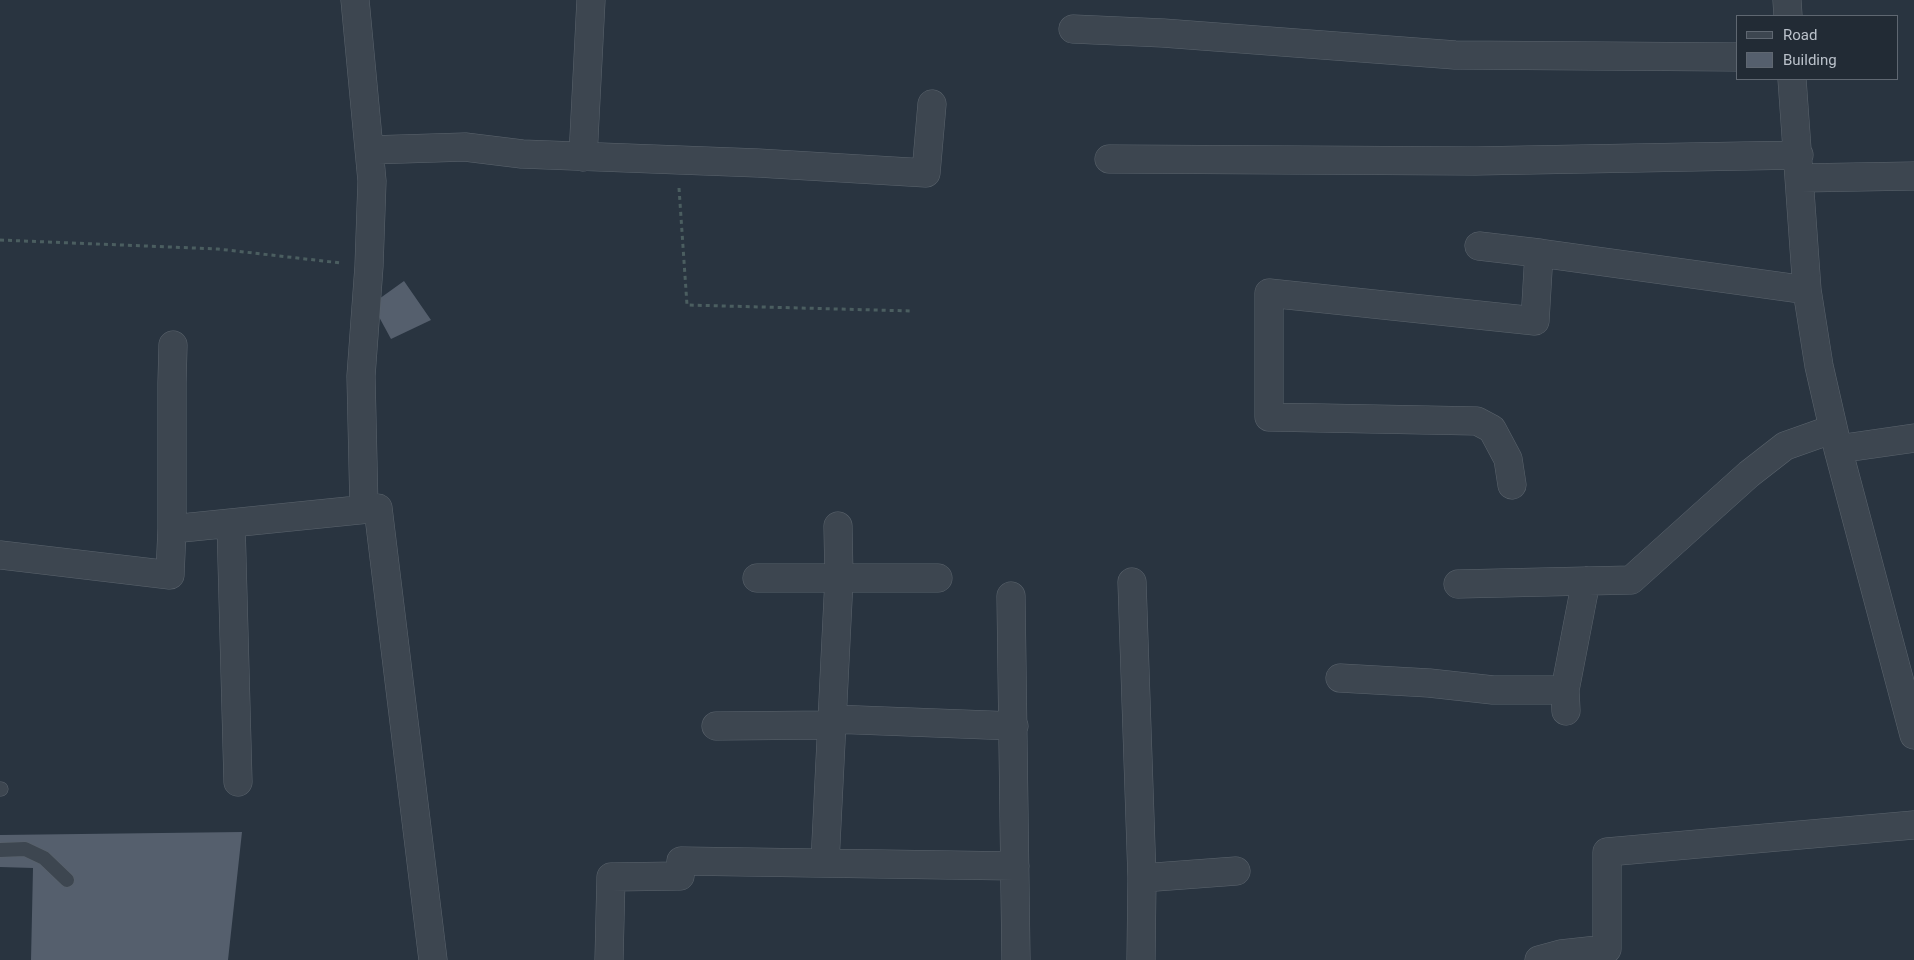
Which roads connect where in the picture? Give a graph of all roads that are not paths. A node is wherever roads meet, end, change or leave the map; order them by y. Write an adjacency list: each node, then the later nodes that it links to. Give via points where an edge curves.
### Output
1 (355, 0): 9 (street)
2 (591, 0): 10 (street)
3 (1787, 0): 4 (street)
4 (1788, 15)
5 (1073, 29): 6 (street, via 1455,56)
6 (1736, 57)
7 (1792, 80): 12 (street)
8 (932, 104): 10 (street, via 926,173)
9 (370, 150): 10 (street, via 465,147); 21 (street, via 369,266 361,376)
10 (583, 157)
11 (1109, 158): 12 (street)
12 (1800, 167): 13 (street); 16 (street)
13 (1914, 176)
14 (1479, 246): 15 (street)
15 (1539, 253): 16 (street); 20 (street, via 1535,321 1269,293 1269,417 1477,421 1492,429 1508,460)
16 (1807, 290): 19 (street, via 1819,366)
17 (173, 345): 24 (street)
18 (1914, 438): 19 (street)
19 (1836, 439): 29 (street, via 1785,446 1749,474 1631,580); 37 (street)
20 (1512, 485)
21 (364, 508): 22 (street); 47 (street, via 378,508)
22 (231, 523): 24 (street); 38 (street)
23 (838, 526): 28 (street)
24 (172, 530): 25 (street, via 170,575)
25 (0, 556)
26 (756, 578): 28 (street)
27 (938, 578): 28 (street)
28 (839, 579): 34 (street)
29 (1586, 581): 31 (street); 33 (street, via 1566,701 1428,683)
30 (1132, 582): 44 (street)
31 (1458, 584)
32 (1011, 596): 36 (street)
33 (1340, 678)
34 (832, 722): 35 (street); 36 (street); 41 (street)
35 (716, 726)
36 (1014, 726): 42 (street)
37 (1914, 735)
38 (238, 782)
39 (1914, 825): 46 (street, via 1607,852 1607,949)
40 (0, 850): 45 (lane, via 24,849 44,858)
41 (825, 864): 42 (street); 48 (street, via 681,862 680,876 611,877)
42 (1015, 866): 49 (street)
43 (1236, 871): 44 (street)
44 (1142, 878): 50 (street)
45 (67, 880)
46 (1602, 955): 51 (street, via 1561,954)
47 (433, 960)
48 (609, 960)
49 (1016, 960)
50 (1141, 960)
51 (1539, 960)

